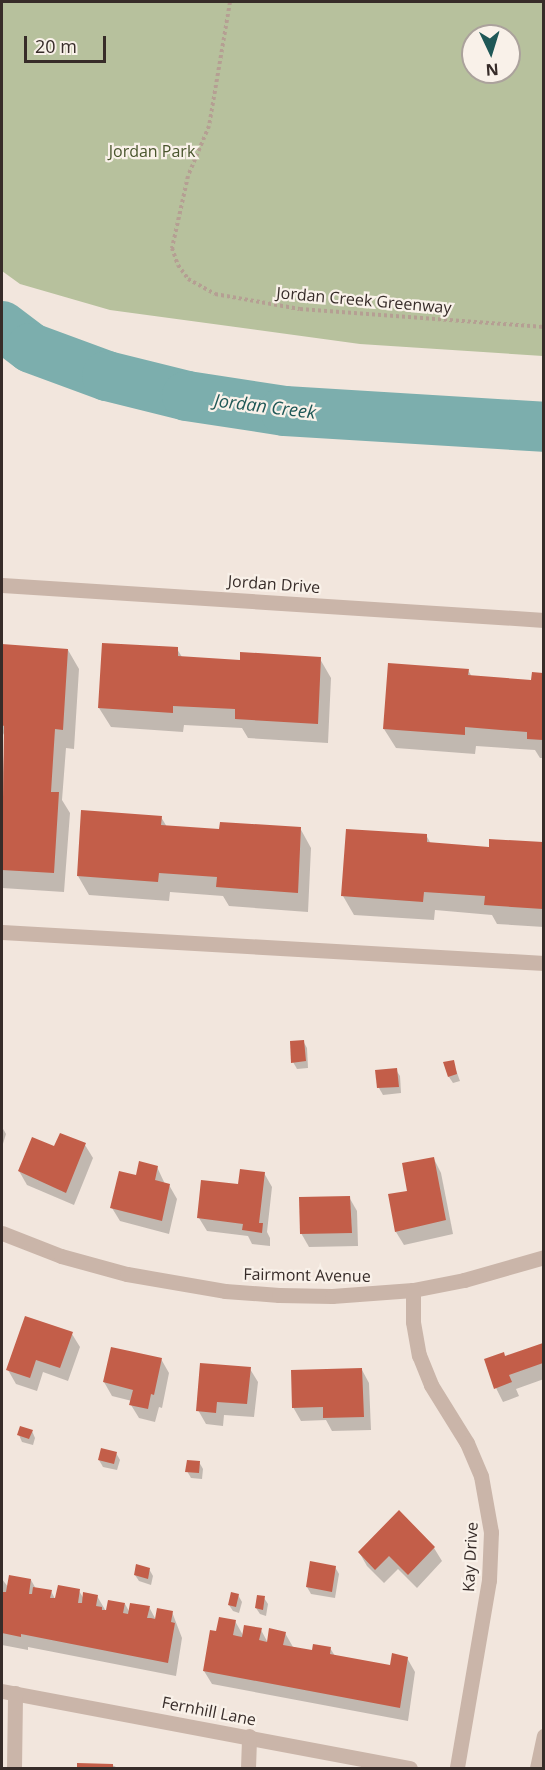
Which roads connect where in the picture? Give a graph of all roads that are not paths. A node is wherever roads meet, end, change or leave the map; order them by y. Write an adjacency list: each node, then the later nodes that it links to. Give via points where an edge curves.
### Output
1 (2, 585): 2 (street, Jordan Drive)
2 (543, 620)
3 (2, 932): 4 (street)
4 (543, 963)
5 (2, 1233): 7 (street, Fairmont Avenue, via 61,1256 127,1274 225,1291 332,1296)
6 (543, 1257): 7 (street, Fairmont Avenue)
7 (413, 1290): 14 (street, Kay Drive, via 419,1355 431,1385 467,1443 481,1476 492,1532 489,1580)
8 (8, 1692): 9 (street, Fernhill Lane); 11 (street)
9 (249, 1736): 12 (street); 13 (street, Fernhill Lane)
10 (543, 1737): 15 (street)
11 (14, 1768)
12 (248, 1768)
13 (410, 1768)
14 (457, 1768)
15 (537, 1768)

